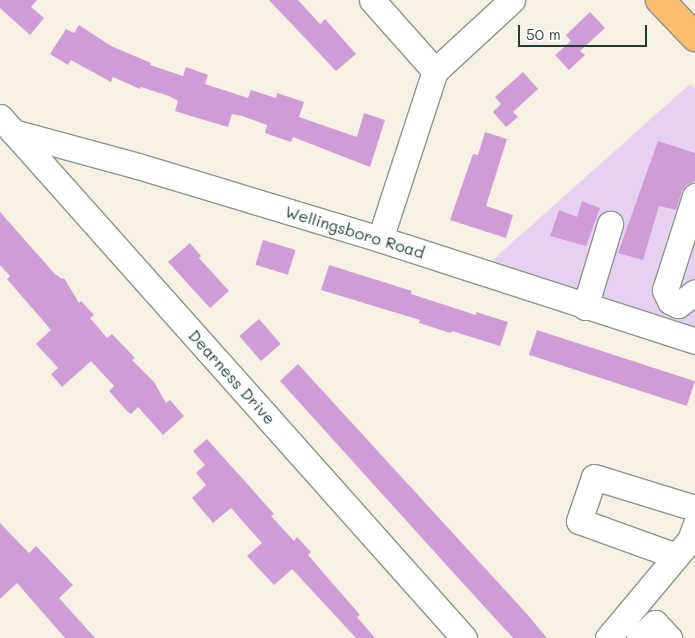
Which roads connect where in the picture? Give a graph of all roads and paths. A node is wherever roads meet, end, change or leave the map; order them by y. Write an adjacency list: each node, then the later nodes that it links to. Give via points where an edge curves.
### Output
1 (372, 0): 5 (street)
2 (512, 0): 5 (street)
3 (661, 0): 4 (main road)
4 (695, 37)
5 (434, 70): 9 (street)
6 (7, 124): 9 (street, Wellingsboro Road); 17 (street, Dearness Drive)
7 (695, 196): 11 (street, via 666,290 670,301 678,305)
8 (610, 224): 12 (street)
9 (380, 239): 12 (street, Wellingsboro Road)
10 (695, 246): 11 (street, via 681,269 691,282)
11 (692, 294)
12 (585, 307): 13 (street, Wellingsboro Road)
13 (695, 342)
14 (695, 508): 16 (street, via 594,477 579,521)
15 (695, 526): 16 (street, via 690,540)
16 (676, 556): 18 (street)
17 (464, 638)
18 (608, 638)
19 (639, 638): 20 (street, via 655,623)
20 (669, 638)

